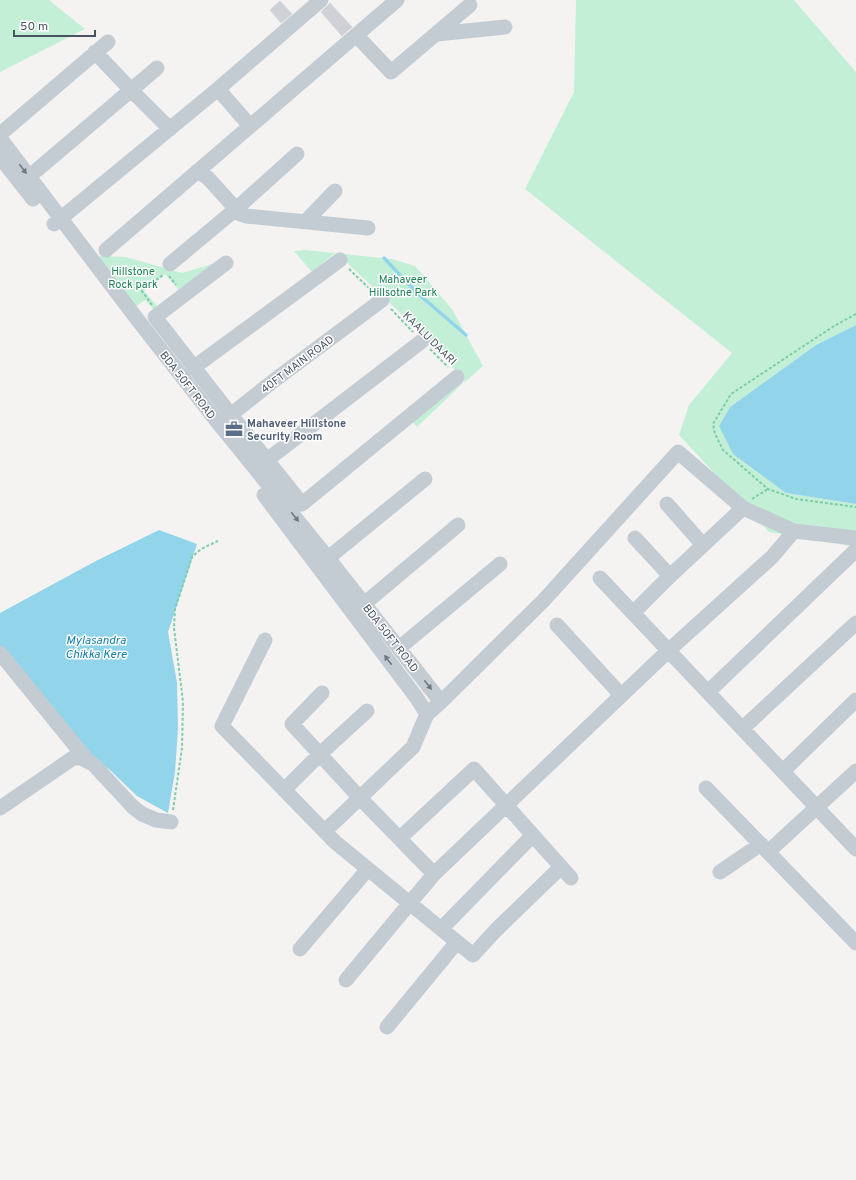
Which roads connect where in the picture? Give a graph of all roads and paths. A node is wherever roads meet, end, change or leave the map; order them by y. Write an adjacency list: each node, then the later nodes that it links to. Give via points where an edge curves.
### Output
1 (321, 0): 10 (street)
2 (397, 0): 5 (street)
3 (470, 5): 6 (street)
4 (505, 28): 6 (street)
5 (356, 34): 6 (street, via 391,72); 12 (street)
6 (437, 34)
7 (108, 42): 8 (street)
8 (95, 52): 11 (street); 14 (street)
9 (157, 68): 11 (street)
10 (218, 89): 12 (street); 13 (street)
11 (130, 90): 13 (street); 17 (street)
12 (250, 126): 18 (street)
13 (170, 129): 21 (street)
14 (2, 134): 21 (street, BDA 50FT ROAD, one-way to 21)
15 (298, 154): 20 (street)
16 (0, 157): 21 (street, BDA 50FT ROAD)
17 (37, 170)
18 (197, 172): 20 (street, via 208,178); 24 (street)
19 (335, 192): 22 (street)
20 (236, 209): 22 (street, via 246,216); 27 (street)
21 (57, 222): 35 (street, BDA 50FT ROAD)
22 (305, 222): 23 (street)
23 (368, 228)
24 (106, 250)
25 (340, 260): 29 (path, KAALU DAARI); 33 (street)
26 (226, 263): 28 (street)
27 (170, 264)
28 (184, 294): 30 (street); 30 (path, via 166,273 142,291)
29 (382, 300): 32 (path, KAALU DAARI); 35 (street, 40FT MAIN ROAD)
30 (159, 313): 33 (street, via 155,317)
31 (856, 314): 38 (path, via 731,394 713,424 715,434 724,450)
32 (422, 341): 34 (path, KAALU DAARI); 36 (street)
33 (193, 368): 35 (street)
34 (457, 377): 36 (street, via 302,504)
35 (221, 423): 36 (street); 49 (street, BDA 50FT ROAD, one-way to 49); 67 (street, BDA 50FT ROAD, one-way to 35, via 283,520)
36 (267, 460)
37 (424, 479): 49 (street)
38 (768, 489): 40 (path); 41 (path, via 796,499)
39 (667, 504): 47 (street)
40 (742, 507): 43 (street); 47 (street); 65 (street, via 678,452 544,600)
41 (856, 507)
42 (458, 525): 53 (street)
43 (794, 530): 45 (street); 59 (street, via 772,557)
44 (635, 538): 51 (street)
45 (856, 538)
46 (220, 540): 79 (path, via 201,549 192,557 175,609 174,628 183,702 182,748)
47 (703, 545): 51 (street)
48 (856, 550): 61 (street)
49 (328, 558): 53 (street, BDA 50FT ROAD)
50 (500, 564): 58 (street)
51 (670, 576): 54 (street)
52 (600, 578): 54 (street)
53 (364, 604): 58 (street, BDA 50FT ROAD)
54 (633, 613): 59 (street)
55 (856, 623): 68 (street)
56 (557, 625): 63 (street)
57 (265, 640): 74 (street, via 222,726)
58 (400, 648): 65 (street, BDA 50FT ROAD, one-way to 65)
59 (668, 651): 61 (street); 63 (street)
60 (0, 653): 70 (street)
61 (708, 692): 68 (street)
62 (322, 693): 69 (street, via 292,724)
63 (621, 695): 76 (street)
64 (856, 700): 71 (street)
65 (441, 702): 67 (street)
66 (367, 711): 69 (street)
67 (427, 714): 75 (street, via 413,747)
68 (742, 728): 71 (street)
69 (320, 754): 74 (street); 75 (street)
70 (87, 760): 78 (street, via 73,758); 79 (street, via 94,764 142,814 156,820)
71 (783, 771): 77 (street)
72 (856, 771): 77 (street)
73 (706, 788): 83 (street)
74 (284, 790): 80 (street)
75 (360, 798): 80 (street); 82 (street)
76 (506, 805): 81 (street); 82 (street, via 474,769); 87 (street)
77 (817, 807): 83 (street); 84 (street)
78 (0, 808)
79 (171, 822)
80 (325, 831): 85 (street)
81 (533, 835): 89 (street); 90 (street, via 566,872 496,930 472,955)
82 (400, 838): 87 (street)
83 (764, 848): 86 (street); 91 (street)
84 (856, 849)
85 (368, 869): 88 (street); 92 (street)
86 (720, 872)
87 (434, 874): 88 (street)
88 (410, 903): 89 (street); 93 (street)
89 (441, 929): 90 (street)
90 (457, 942): 94 (street)
91 (856, 943)
92 (300, 949)
93 (346, 980)
94 (387, 1027)

